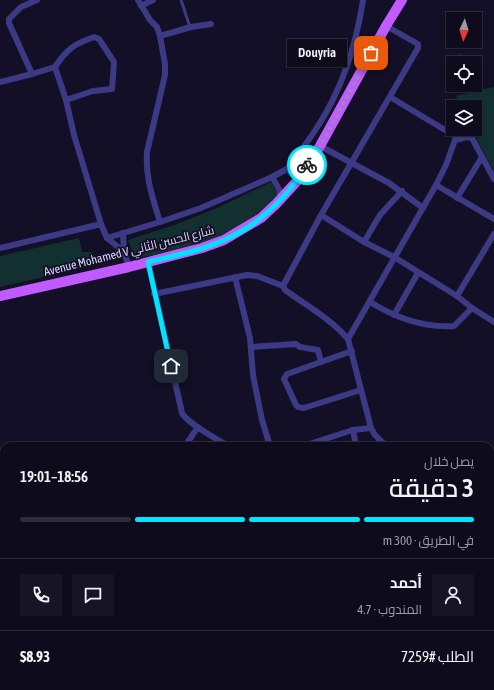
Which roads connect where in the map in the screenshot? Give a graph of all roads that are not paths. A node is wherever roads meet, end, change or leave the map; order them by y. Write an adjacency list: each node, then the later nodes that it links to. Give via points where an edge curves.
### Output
1 (37, 0): 13 (street, via 21,7 8,22)
2 (138, 0): 7 (street)
3 (153, 0): 7 (street)
4 (181, 0): 10 (lane)
5 (363, 0): 21 (street, via 357,35 343,77 317,129)
6 (402, 0): 9 (main road, Avenue Mohamed V شارع الحسن الثاني)
7 (141, 6): 11 (street)
8 (211, 24): 10 (street)
9 (386, 26): 15 (street, via 418,44); 18 (main road, Avenue Mohamed V شارع الحسن الثاني)
10 (191, 27): 11 (street)
11 (160, 36): 32 (street, via 165,75 146,162)
12 (55, 67): 13 (street); 16 (street); 16 (street, via 72,46 94,37 99,39 114,62 112,89 93,91)
13 (32, 74): 14 (street)
14 (0, 82)
15 (390, 97): 17 (street); 20 (street)
16 (66, 100): 33 (street)
17 (460, 139): 19 (street, via 472,138); 25 (street, via 455,140)
18 (320, 146): 20 (street); 24 (main road, Avenue Mohamed V شارع الحسن الثاني)
19 (482, 157): 23 (street); 27 (street)
20 (352, 163): 26 (street); 30 (street)
21 (287, 169): 22 (street); 24 (street)
22 (272, 177): 28 (street); 32 (street, via 201,208)
23 (494, 179)
24 (298, 180): 28 (main road, Avenue Mohamed V شارع الحسن الثاني)
25 (436, 185): 27 (street); 29 (street)
26 (402, 191): 29 (street); 37 (street, via 380,215)
27 (457, 198): 31 (street)
28 (281, 199): 41 (main road, Avenue Mohamed V شارع الحسن الثاني, via 261,218 224,240)
29 (423, 208): 40 (street)
30 (321, 215): 37 (street); 45 (street)
31 (494, 218)
32 (160, 222): 34 (street)
33 (101, 224): 36 (street); 38 (street)
34 (123, 233): 36 (street); 39 (street)
35 (494, 234): 48 (street)
36 (107, 238): 39 (street)
37 (364, 242): 40 (street)
38 (0, 248)
39 (124, 252): 42 (street)
40 (394, 257): 43 (street); 49 (street)
41 (148, 262): 42 (main road, Avenue Mohamed V شارع الحسن الثاني); 46 (street)
42 (130, 267): 47 (main road, Avenue Mohamed V شارع الحسن الثاني)
43 (418, 273): 48 (street); 51 (street)
44 (235, 277): 45 (street, via 257,276); 46 (street); 54 (street)
45 (283, 286): 53 (street, via 332,323)
46 (154, 294): 58 (street, via 182,413)
47 (0, 296)
48 (457, 296): 50 (street)
49 (370, 302): 51 (street); 53 (street)
50 (472, 308): 51 (street, via 454,326 434,326); 52 (street)
51 (394, 315)
52 (494, 322)
53 (348, 339): 55 (street)
54 (251, 347): 56 (street, via 296,344 318,350); 63 (street, via 253,375)
55 (352, 351): 56 (street); 57 (street)
56 (321, 362): 57 (street, via 286,374 284,379 298,407 304,408)
57 (361, 390): 59 (street)
58 (198, 427): 61 (street); 62 (street)
59 (371, 428): 60 (street); 66 (street)
60 (353, 430): 64 (street); 65 (street)
61 (188, 442)
62 (222, 442)
63 (269, 442)
64 (326, 442)
65 (355, 442)
66 (382, 442)

